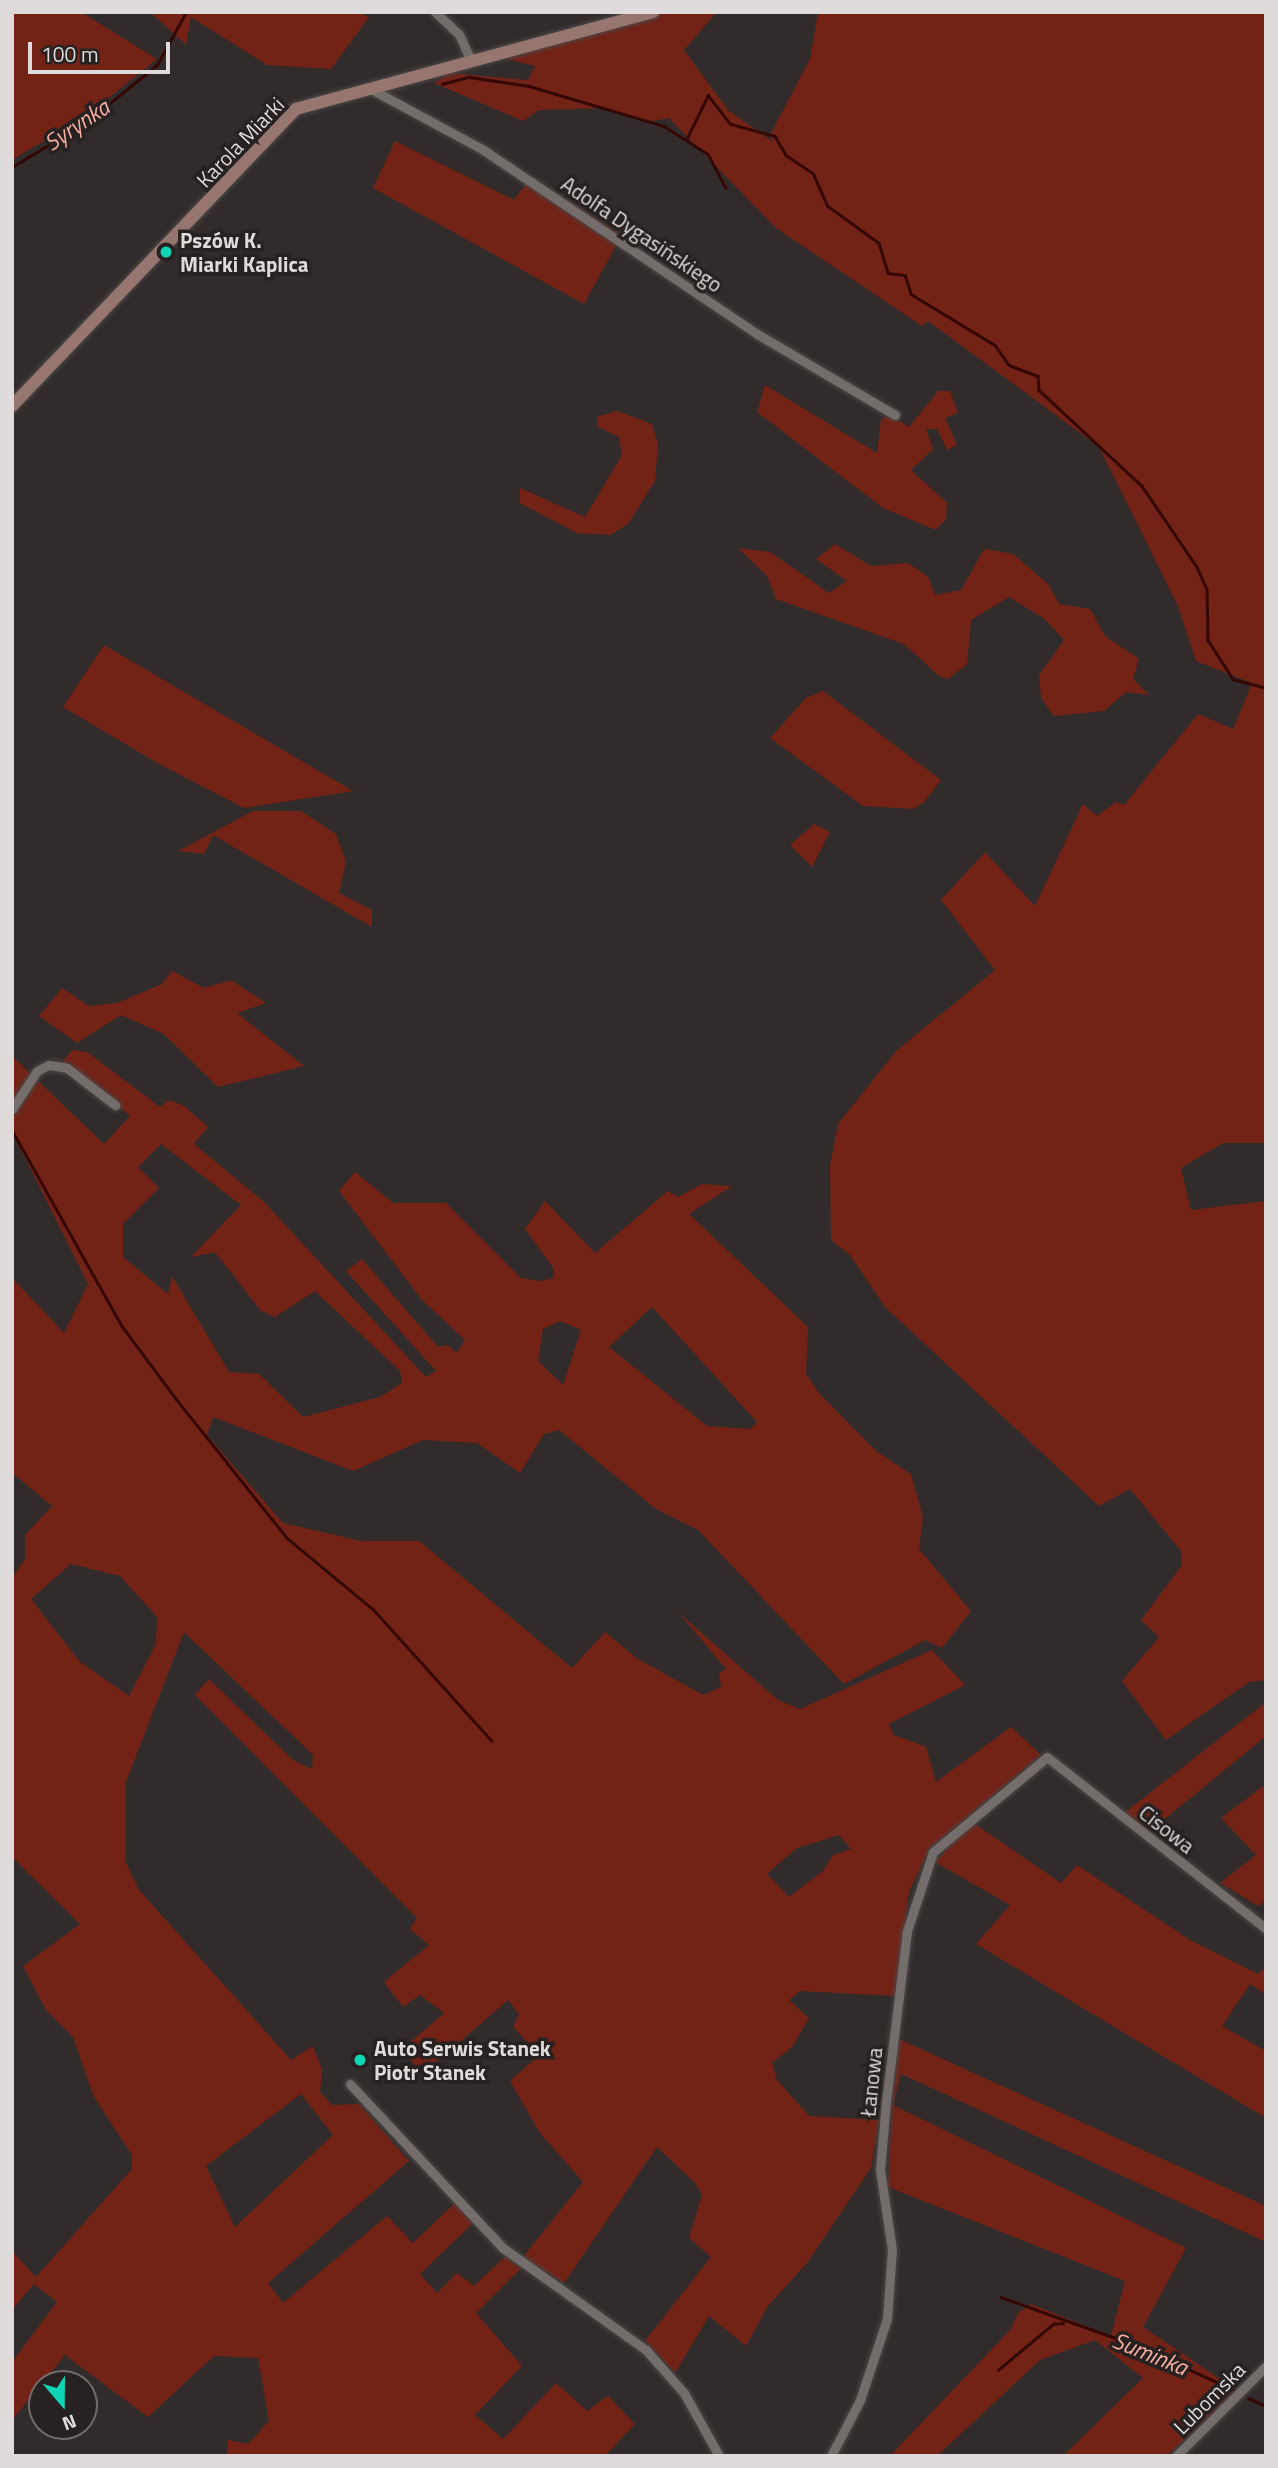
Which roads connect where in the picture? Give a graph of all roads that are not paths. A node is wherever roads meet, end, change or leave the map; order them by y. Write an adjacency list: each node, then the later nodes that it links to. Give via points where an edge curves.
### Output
1 (653, 12): 3 (street, Karola Miarki)
2 (436, 13): 3 (street, via 459,34)
3 (471, 61): 4 (street, Karola Miarki)
4 (367, 87): 5 (street, Karola Miarki, via 296,109); 6 (street, Adolfa Dygasińskiego, via 482,149 757,334)
5 (12, 406)
6 (895, 415)
7 (115, 1105): 8 (street, via 67,1068 49,1065 37,1071)
8 (12, 1109)
9 (1047, 1757): 10 (street, Cisowa); 14 (street, Łanowa, via 956,1830 924,1867 906,1931 880,2170 892,2250 887,2319 870,2374)
10 (1266, 1929)
11 (350, 2084): 13 (street, via 503,2248 646,2350 684,2393)
12 (1266, 2366): 15 (street, Lubomska)
13 (719, 2456)
14 (831, 2456)
15 (1177, 2456)

